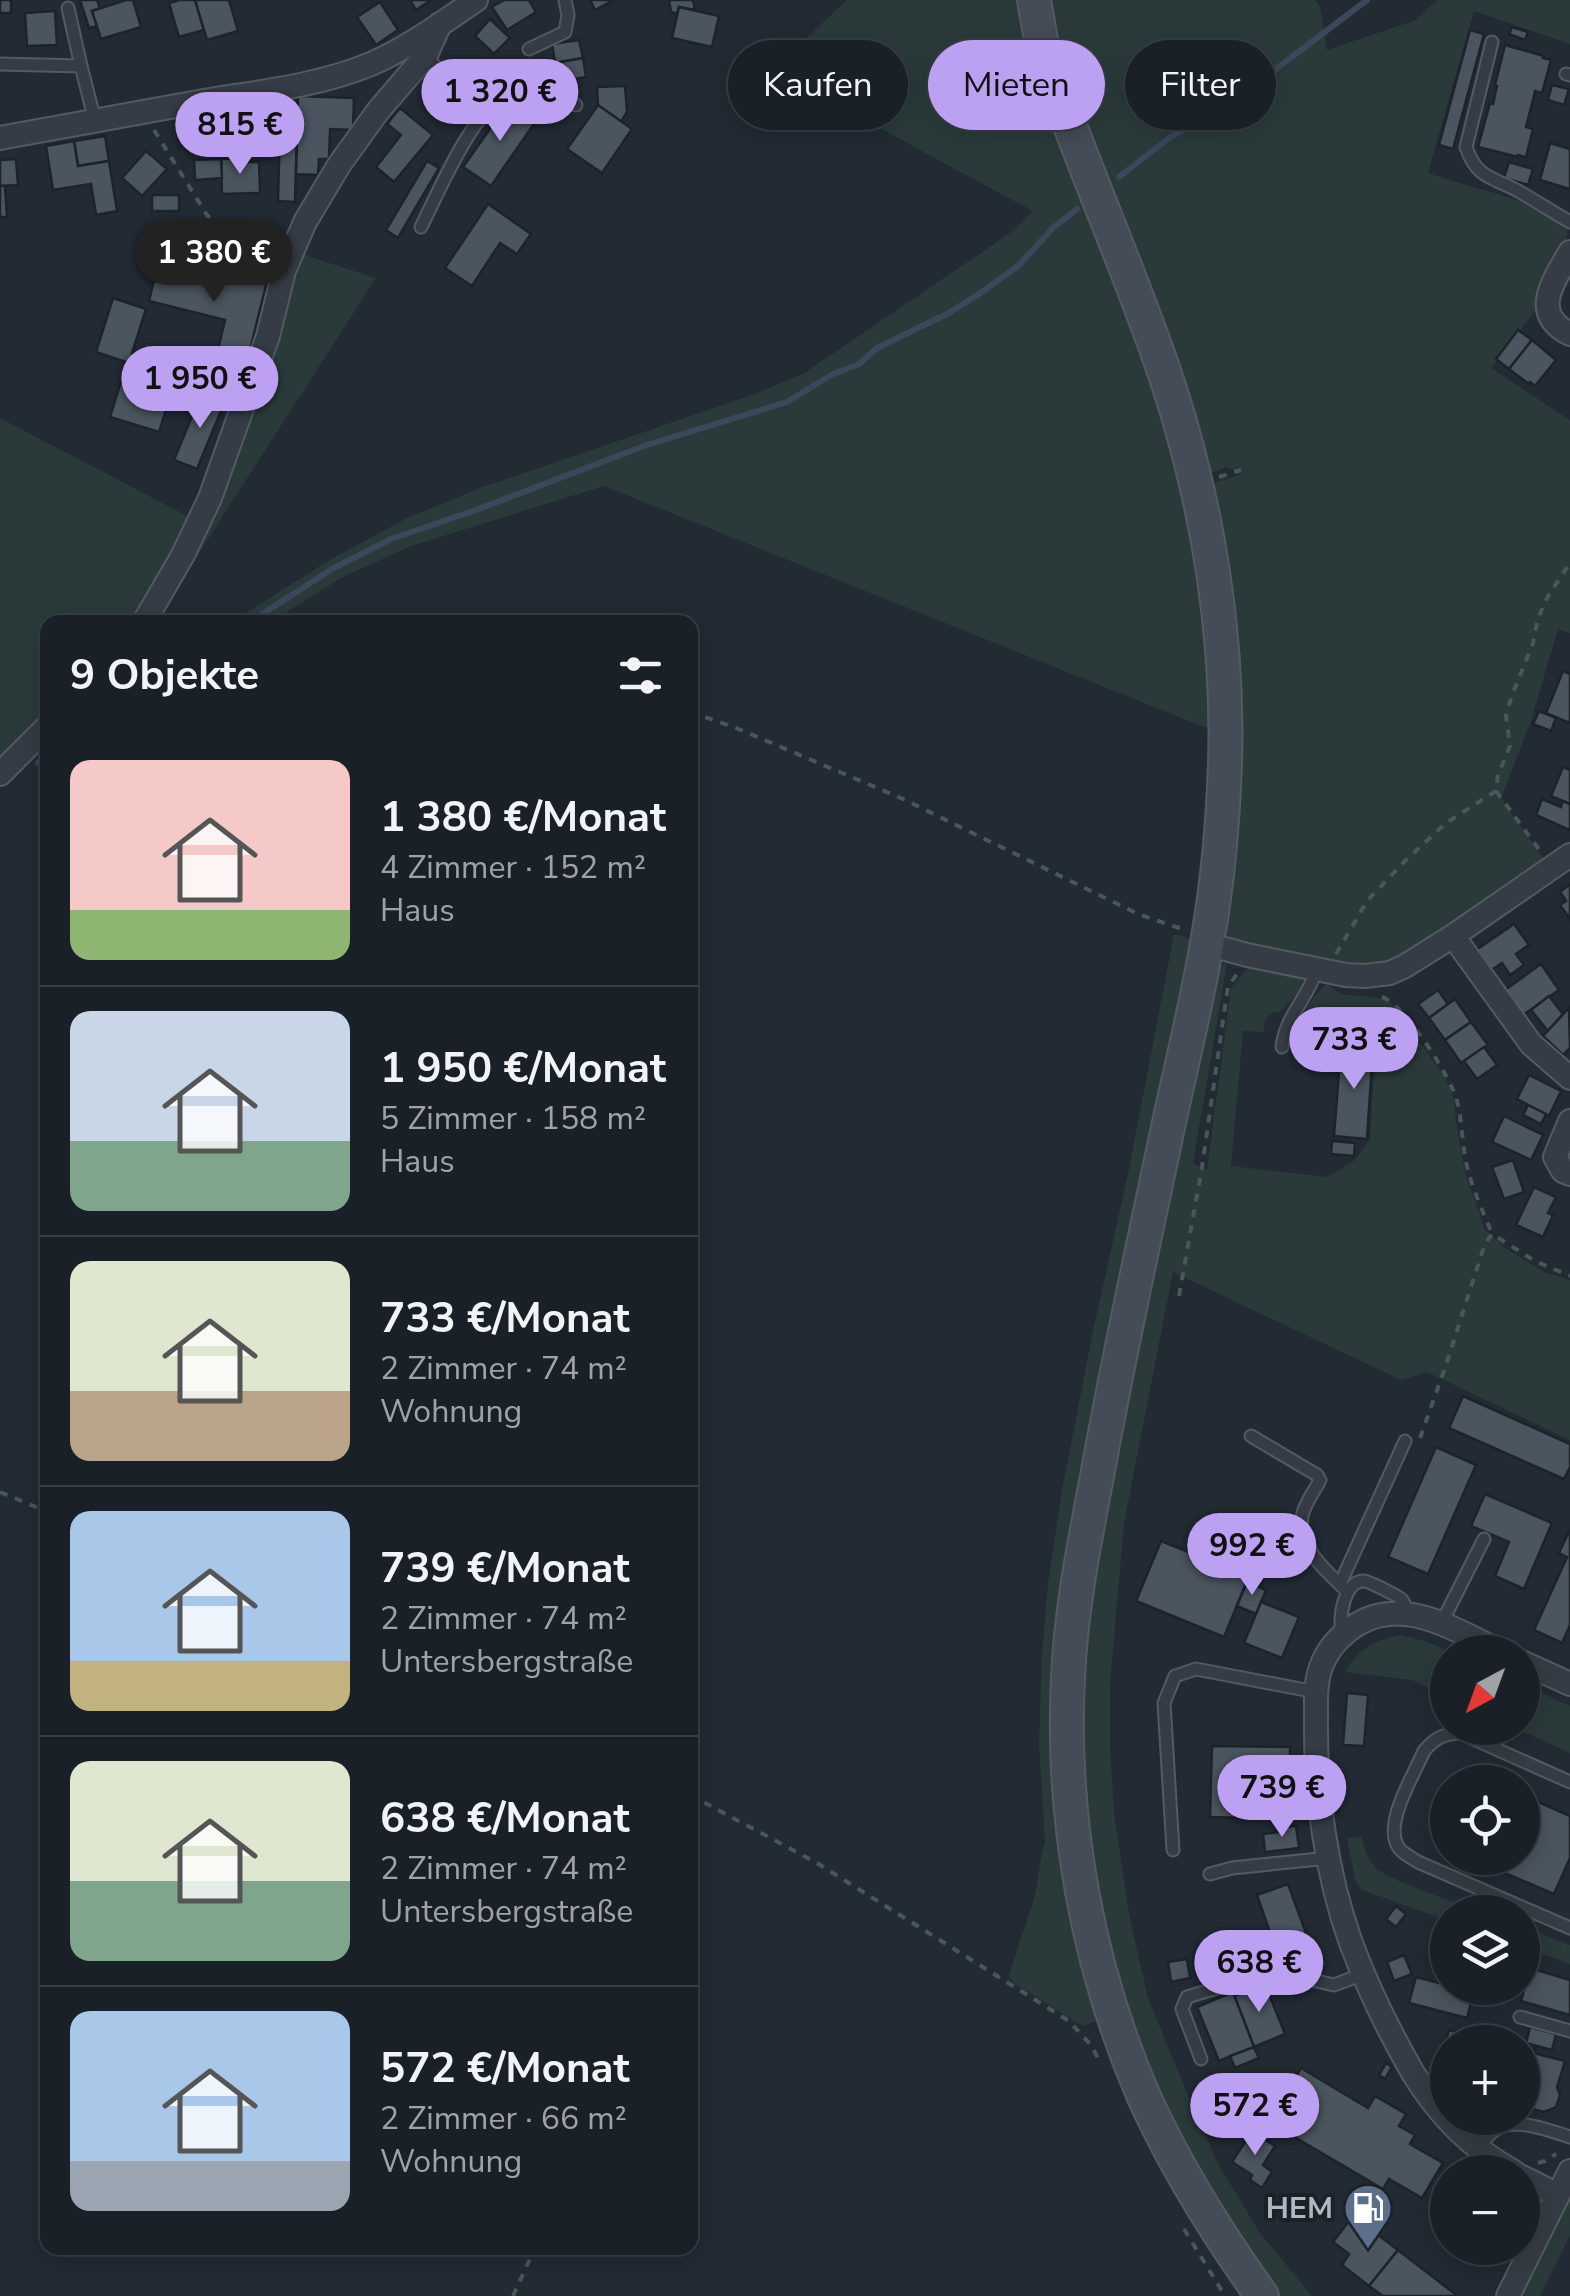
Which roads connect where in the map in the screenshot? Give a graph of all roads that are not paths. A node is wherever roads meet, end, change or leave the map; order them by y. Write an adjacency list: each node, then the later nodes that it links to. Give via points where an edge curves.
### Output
1 (476, 0): 5 (street)
2 (565, 0): 7 (lane, via 565,32)
3 (1034, 0): 24 (main road, via 1060,99 1170,388 1210,549 1225,759)
4 (68, 8): 10 (lane)
5 (440, 24): 8 (street); 13 (street, via 335,77)
6 (1492, 42): 15 (lane, via 1466,146 1470,159 1488,178)
7 (530, 48)
8 (426, 55): 12 (lane); 19 (street, via 378,111 304,222 210,498)
9 (0, 64): 10 (lane)
10 (81, 66): 13 (lane)
11 (576, 105): 12 (lane, via 503,98)
12 (478, 119): 16 (lane)
13 (96, 121): 14 (street)
14 (0, 138)
15 (1570, 222)
16 (421, 227)
17 (1570, 252): 18 (street, via 1546,302 1553,322)
18 (1570, 334)
19 (148, 615)
20 (40, 734): 21 (street)
21 (0, 774)
22 (1561, 861): 23 (street)
23 (1453, 936): 25 (street, via 1390,972 1365,976); 27 (street, via 1531,1044)
24 (1208, 941): 25 (street, via 1247,955); 56 (main road, via 1076,1599 1068,1677 1070,1789 1083,1894 1130,2061 1187,2181)
25 (1325, 964): 26 (lane, via 1290,1017)
26 (1282, 1048)
27 (1570, 1078)
28 (1570, 1120): 29 (street, via 1555,1157)
29 (1570, 1174)
30 (1250, 1436): 33 (lane, via 1317,1475 1302,1534)
31 (1404, 1441): 33 (lane)
32 (1484, 1539): 35 (lane)
33 (1344, 1588): 34 (lane, via 1364,1581 1401,1598); 36 (lane)
34 (1408, 1614): 35 (street); 36 (street, via 1385,1614)
35 (1440, 1624): 37 (street)
36 (1342, 1634): 40 (street, via 1325,1656)
37 (1464, 1635)
38 (1540, 1670): 39 (street)
39 (1570, 1684)
40 (1316, 1692): 42 (lane, via 1196,1669 1176,1676 1164,1703); 43 (street)
41 (1570, 1782): 45 (lane, via 1460,1733 1444,1734 1424,1751 1393,1836 1400,1851 1418,1862)
42 (1173, 1850)
43 (1329, 1858): 44 (lane); 46 (street)
44 (1210, 1874)
45 (1570, 1928)
46 (1365, 1973): 49 (lane, via 1334,1985 1273,1972 1187,1997 1182,2010); 51 (street, via 1414,2075)
47 (1520, 2017): 48 (lane)
48 (1570, 2032)
49 (1201, 2059)
50 (1569, 2137): 51 (lane, via 1502,2126)
51 (1477, 2148): 52 (street)
52 (1491, 2155)
53 (1570, 2171): 55 (street)
54 (1540, 2183): 55 (street)
55 (1558, 2195): 57 (street)
56 (1262, 2296)
57 (1508, 2296)

